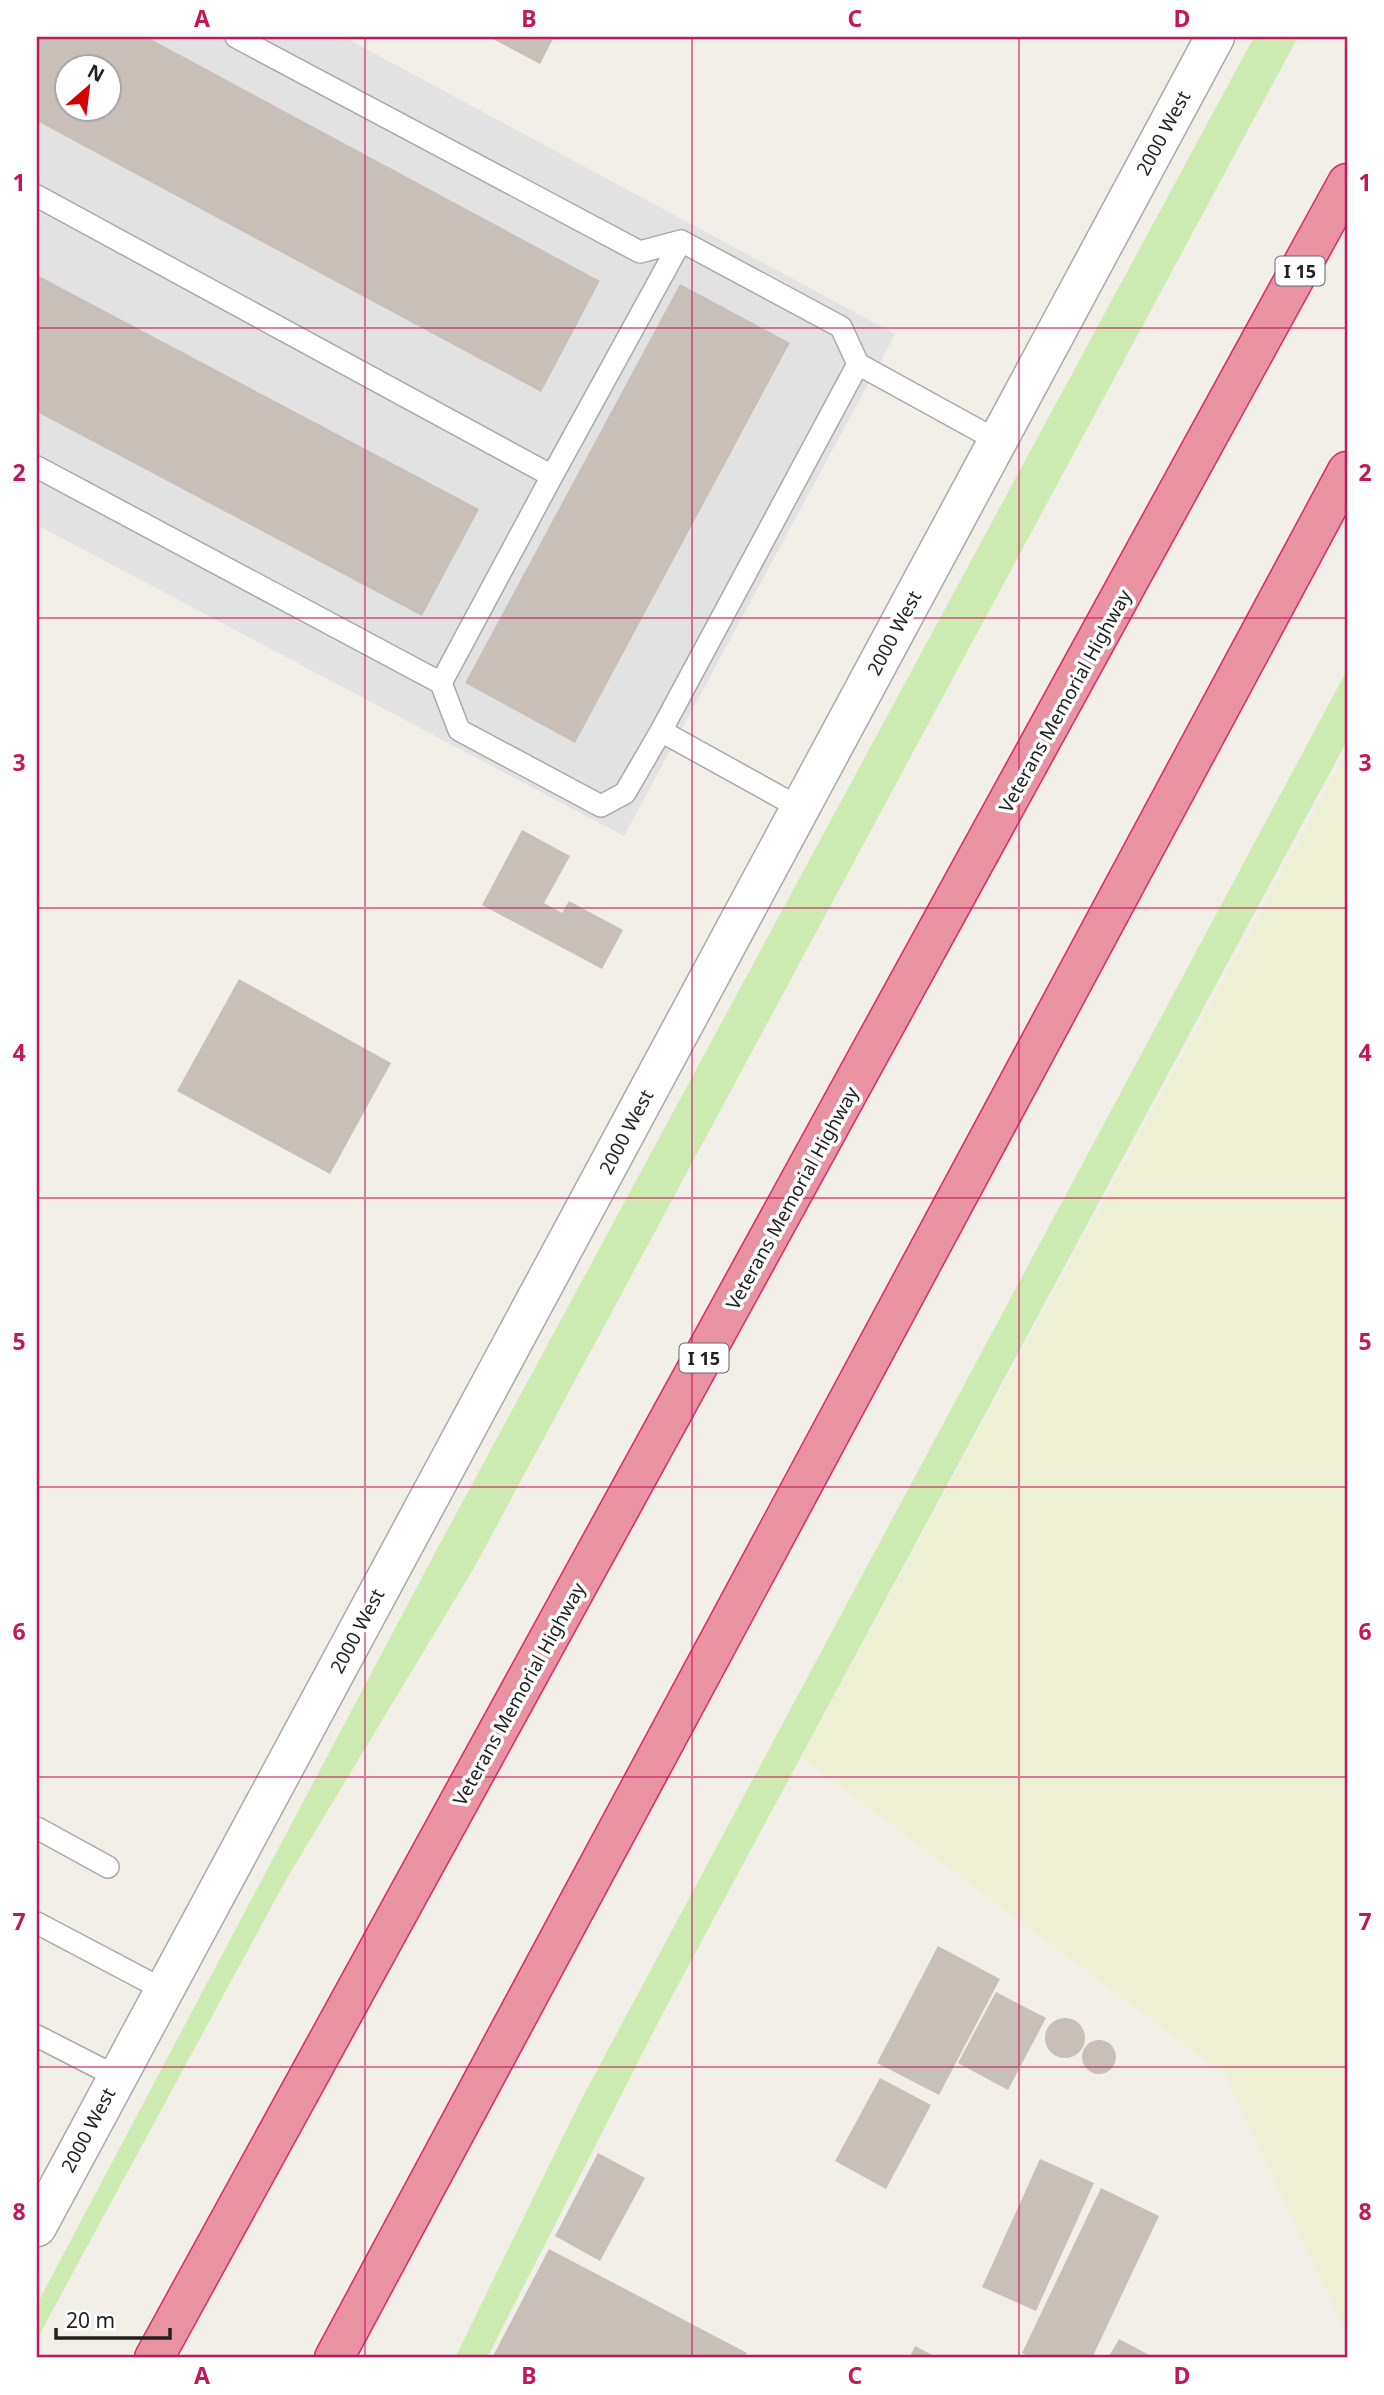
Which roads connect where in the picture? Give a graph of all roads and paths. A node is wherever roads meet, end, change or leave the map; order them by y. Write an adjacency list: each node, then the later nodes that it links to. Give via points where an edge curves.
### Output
1 (236, 37): 5 (lane, via 639,252)
2 (1215, 37): 7 (street, 2000 West)
3 (1347, 183): 21 (highway, Veterans Memorial Highway / I 15)
4 (37, 196): 10 (lane)
5 (681, 241): 6 (lane, via 841,327); 10 (lane)
6 (858, 364): 7 (lane); 12 (lane)
7 (998, 441): 13 (street, 2000 West)
8 (37, 467): 11 (lane)
9 (1347, 471): 22 (highway)
10 (552, 476): 11 (lane)
11 (441, 683): 12 (lane, via 459,730 601,806 625,793)
12 (661, 731): 13 (lane)
13 (800, 808): 17 (street, 2000 West)
14 (37, 1828): 15 (lane)
15 (108, 1867)
16 (37, 1923): 17 (lane)
17 (164, 1990): 19 (street, 2000 West)
18 (37, 2036): 19 (lane)
19 (117, 2077): 20 (street, 2000 West)
20 (37, 2227)
21 (154, 2358)
22 (334, 2358)

